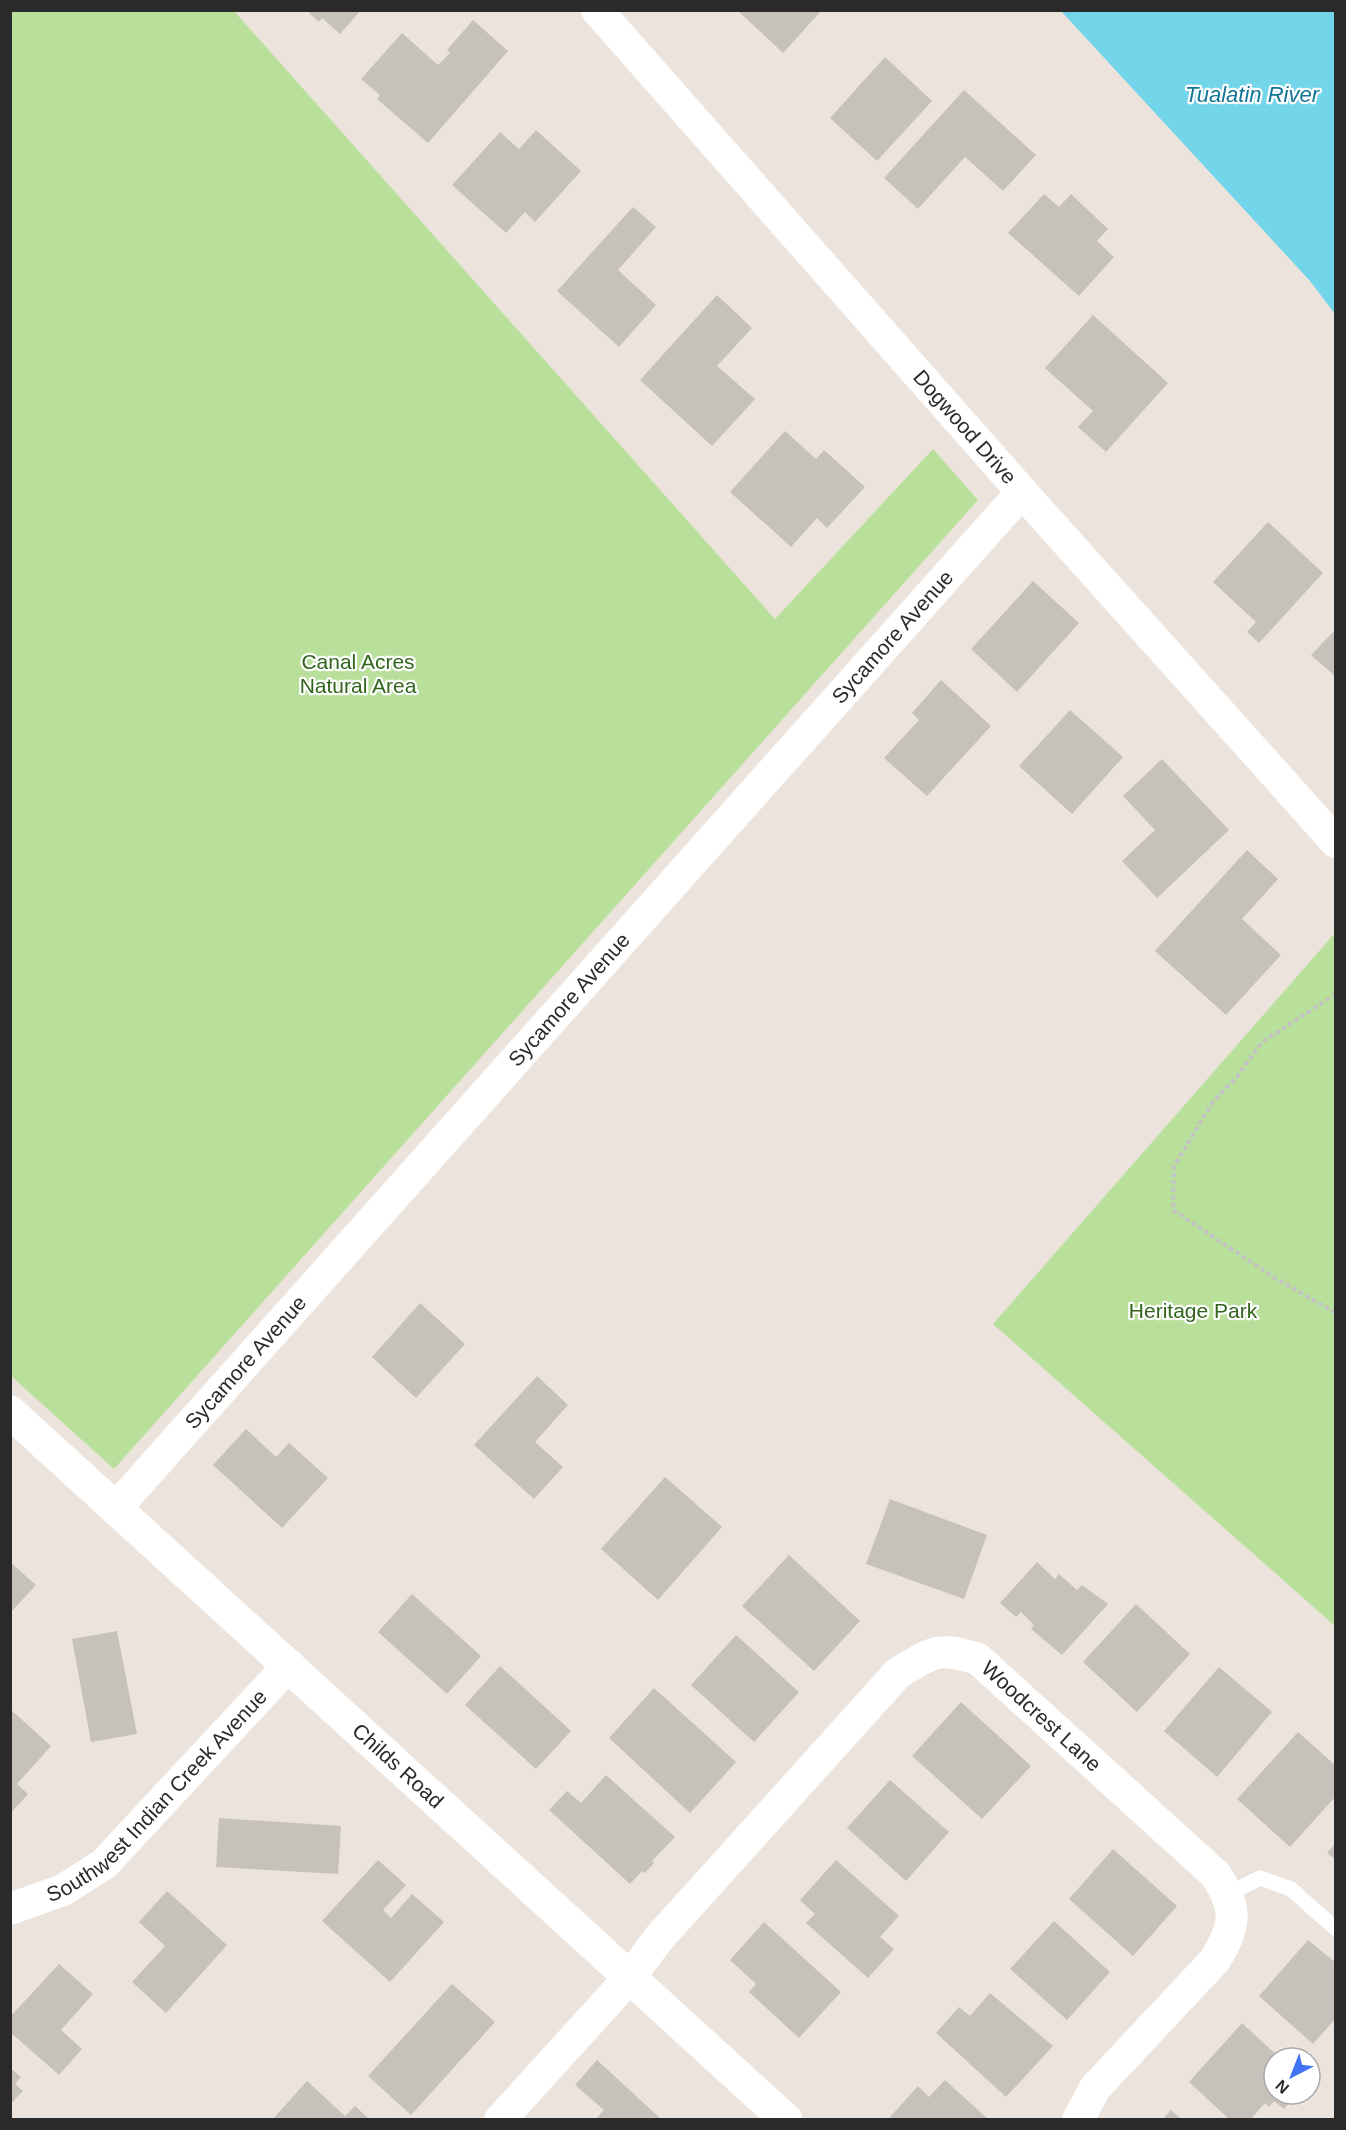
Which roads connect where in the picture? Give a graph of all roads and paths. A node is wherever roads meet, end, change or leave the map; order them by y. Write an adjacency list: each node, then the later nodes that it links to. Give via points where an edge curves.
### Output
1 (597, 10): 2 (street, Dogwood Drive)
2 (1022, 492): 3 (street, Dogwood Drive); 7 (street, Sycamore Avenue)
3 (1335, 842)
4 (1335, 994): 5 (path, via 1262,1042 1195,1129 1174,1166 1172,1183 1173,1210)
5 (1335, 1313)
6 (10, 1412): 7 (street, Childs Road)
7 (116, 1508): 8 (street, Childs Road)
8 (289, 1665): 10 (street, Southwest Indian Creek Avenue, via 104,1864 63,1890); 12 (street, Childs Road)
9 (1228, 1894): 11 (lane, via 1260,1878 1291,1889); 12 (street, Woodcrest Lane, via 1216,1875 978,1659 953,1651 936,1651 898,1673 660,1938); 15 (street, Woodcrest Lane, via 1234,1916 1229,1937 1215,1960 1095,2088)
10 (10, 1909)
11 (1335, 1929)
12 (630, 1977): 13 (street, Woodcrest Lane); 14 (street, Childs Road)
13 (500, 2120)
14 (786, 2120)
15 (1078, 2120)

